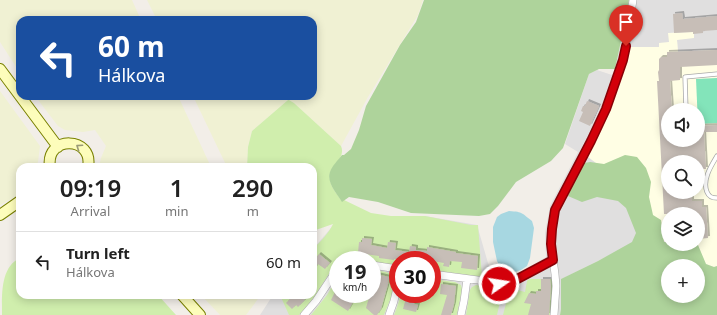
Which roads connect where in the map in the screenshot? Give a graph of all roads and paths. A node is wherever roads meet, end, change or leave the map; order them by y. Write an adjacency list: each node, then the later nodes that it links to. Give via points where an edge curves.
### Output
1 (632, 0): 14 (street, via 623,60 606,109 555,210 551,244)
2 (0, 68): 4 (main road)
3 (717, 74): 6 (lane, via 685,77)
4 (16, 90)
5 (23, 100): 7 (main road)
6 (686, 103)
7 (58, 146): 9 (main road, via 51,154); 10 (main road, one-way to 7, via 86,153 78,145 68,143)
8 (717, 156): 11 (lane, via 708,174 706,185 708,194)
9 (50, 163)
10 (88, 163)
11 (717, 198)
12 (16, 204): 13 (main road)
13 (0, 215)
14 (553, 260): 16 (street, via 508,284); 24 (street, via 556,286)
15 (441, 275): 16 (street)
16 (467, 279): 23 (street)
17 (329, 282): 21 (street)
18 (186, 299): 20 (main road)
19 (393, 303): 22 (street)
20 (200, 315)
21 (304, 315)
22 (389, 315)
23 (461, 315)
24 (554, 315)

